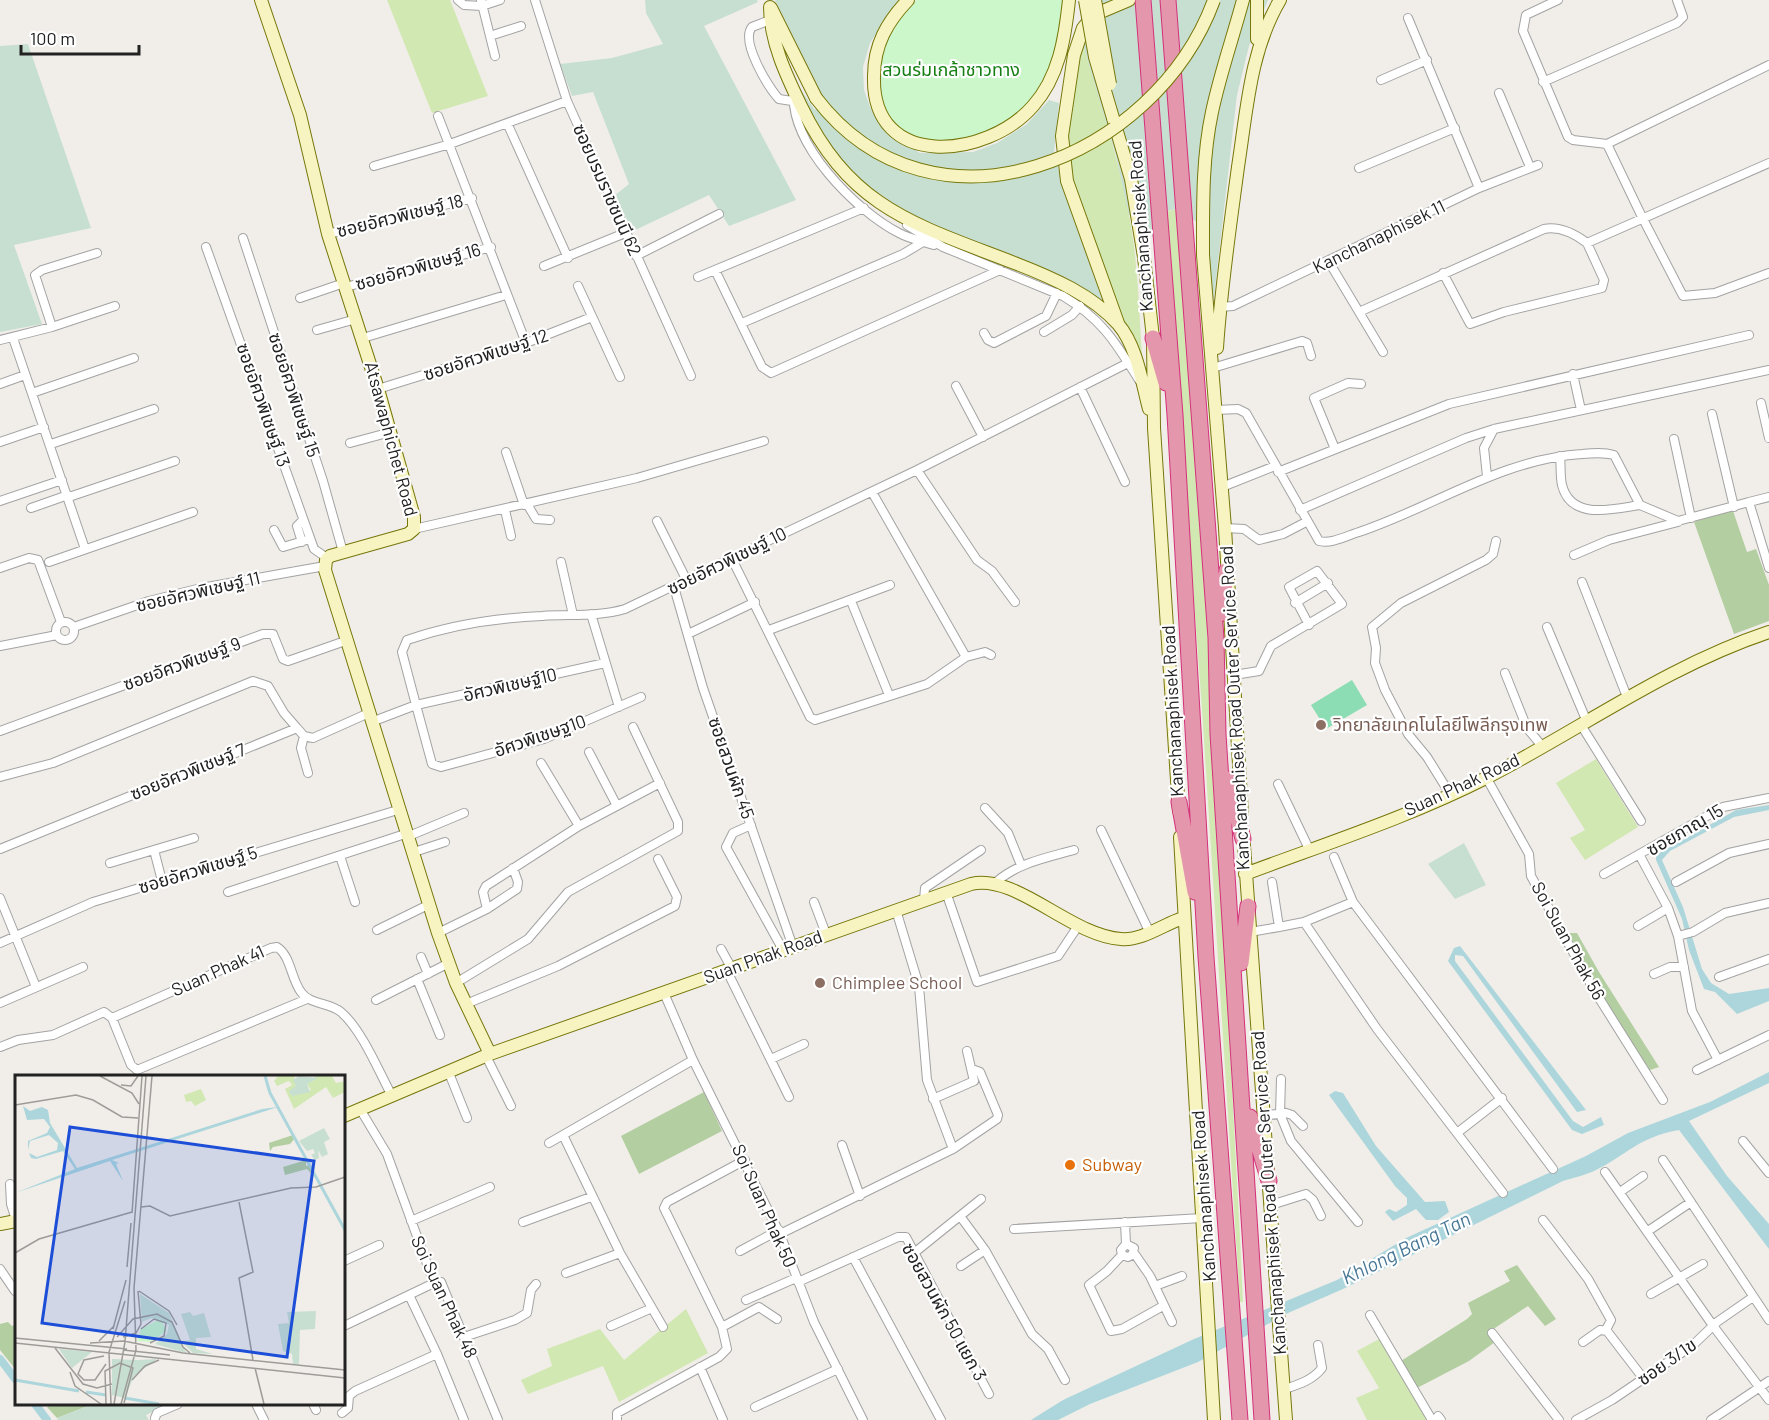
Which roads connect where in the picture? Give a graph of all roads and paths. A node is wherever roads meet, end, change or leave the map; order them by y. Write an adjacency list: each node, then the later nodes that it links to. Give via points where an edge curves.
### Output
1 (261, 0): 49 (main road, Atsawaphichet Road, via 300,115)
2 (458, 0): 18 (street, via 464,5)
3 (500, 0): 18 (street)
4 (535, 0): 32 (street, ซอยบรมราชชนนี 62)
5 (909, 0): 6 (main road, via 887,25 875,52 875,98 880,112 898,133 918,144 945,148 965,146 999,134 1034,105 1059,60)
6 (1069, 0)
7 (1085, 0): 34 (main road, bridge, via 1095,57)
8 (1095, 0): 34 (main road, bridge)
9 (1130, 0): 78 (main road, via 1091,18 1083,28 1074,56 1062,136 1067,181)
10 (1143, 0): 112 (highway, Kanchanaphisek Road)
11 (1168, 0): 186 (highway)
12 (1214, 0): 19 (main road, bridge, via 1184,58 1142,106 1105,136 1067,157 1020,171 964,176 902,163 851,135 816,98)
13 (1243, 0): 102 (main road, Kanchanaphisek Road Outer Service Road, via 1212,113 1204,174 1203,255)
14 (1257, 0): 24 (main road)
15 (1280, 0): 24 (main road)
16 (1558, 0): 29 (street, via 1533,10 1523,20 1523,31)
17 (1677, 0): 29 (street, via 1683,17 1677,23)
18 (481, 3): 23 (street)
19 (768, 3): 21 (main road)
20 (1408, 18): 26 (street)
21 (770, 20): 31 (main road); 31 (street, via 752,27 748,39 766,83 779,99)
22 (521, 26): 23 (street)
23 (490, 36): 25 (street)
24 (1257, 49): 73 (main road)
25 (495, 56)
26 (1426, 60): 28 (street); 36 (street)
27 (1769, 65): 38 (street)
28 (1381, 80)
29 (1544, 82): 38 (street, via 1568,137)
30 (1499, 93): 42 (street, Kanchanaphisek 11, via 1534,166)
31 (793, 96): 44 (main road, via 827,153 852,182); 45 (street, via 797,121 819,160)
32 (567, 101): 35 (street); 48 (street, ซอยบรมราชชนนี 62)
33 (438, 116): 37 (street)
34 (1113, 118): 86 (main road, via 1131,179)
35 (508, 124): 37 (street); 58 (street)
36 (1455, 128): 41 (street); 42 (street)
37 (450, 144): 40 (street); 43 (street)
38 (1607, 144): 47 (street)
39 (1769, 163): 47 (street)
40 (374, 166)
41 (1359, 168)
42 (1479, 189): 59 (street, Kanchanaphisek 11)
43 (472, 198): 49 (street, ซอยอัศวพิเชษฐ์ 18); 54 (street)
44 (884, 207): 55 (street); 78 (main road, via 1074,289)
45 (864, 208): 51 (street, via 898,232); 61 (street)
46 (719, 214): 57 (street)
47 (1641, 217): 52 (street); 64 (street, via 1683,296 1715,293)
48 (625, 232): 57 (street, ซอยบรมราชชนนี 62); 58 (street)
49 (328, 234): 66 (main road, Atsawaphichet Road)
50 (243, 238): 158 (street, ซอยอัศวพิเชษฐ์ 15)
51 (923, 242): 55 (street); 77 (street)
52 (1587, 243): 63 (street, via 1576,235 1544,229); 63 (street, via 1604,280 1602,288 1470,324)
53 (206, 247): 155 (street, ซอยอัศวพิเชษฐ์ 13, via 303,520)
54 (490, 247): 66 (street, ซอยอัศวพิเชษฐ์ 16); 69 (street)
55 (943, 247): 62 (street)
56 (97, 253): 79 (street, via 36,275)
57 (636, 256): 97 (street, ซอยบรมราชชนนี 62)
58 (568, 258): 60 (street)
59 (1329, 262): 73 (street, Kanchanaphisek 11, via 1233,306); 74 (street)
60 (544, 266)
61 (715, 270): 65 (street); 77 (street)
62 (1000, 270): 68 (street); 77 (street, via 771,373 762,367)
63 (1443, 273): 74 (street)
64 (1769, 273)
65 (698, 277)
66 (345, 285): 70 (street, ซอยอัศวพิเชษฐ์ 16); 76 (main road, Atsawaphichet Road)
67 (578, 286): 75 (street)
68 (1057, 293): 72 (street); 82 (street, via 1046,316 1037,322 994,343)
69 (506, 295): 85 (street); 88 (street)
70 (300, 297)
71 (115, 306): 79 (street)
72 (1080, 306): 81 (street); 92 (street, via 1111,334)
73 (1220, 307): 93 (main road)
74 (1359, 312): 89 (street)
75 (592, 317): 88 (street, ซอยอัศวพิเชษฐ์ 12); 98 (street)
76 (356, 319): 80 (street); 85 (main road, Atsawaphichet Road)
77 (742, 323)
78 (1119, 325): 101 (main road, via 1134,354)
79 (52, 327): 84 (street)
80 (317, 330)
81 (1044, 332)
82 (984, 333)
83 (1749, 335): 95 (street)
84 (13, 338): 87 (street); 96 (street)
85 (363, 338): 105 (main road, Atsawaphichet Road)
86 (1153, 338): 112 (highway); 114 (main road)
87 (0, 340)
88 (526, 343): 105 (street, ซอยอัศวพิเชษฐ์ 12)
89 (1383, 352)
90 (1311, 356): 93 (street, via 1307,343 1302,341)
91 (134, 358): 106 (street)
92 (1128, 363): 101 (street); 104 (street, ซอยอัศวพิเชษฐ์ 10)
93 (1216, 367): 102 (main road)
94 (1769, 370): 110 (street)
95 (1573, 374): 110 (street); 124 (street, via 1449,404)
96 (26, 375): 99 (street); 106 (street)
97 (691, 376)
98 (620, 378)
99 (0, 384)
100 (1360, 384): 124 (street, via 1348,383 1314,398)
101 (1143, 385): 114 (main road)
102 (1214, 385): 109 (main road, Kanchanaphisek Road Outer Service Road)
103 (956, 386): 117 (street)
104 (1080, 387): 117 (street, ซอยอัศวพิเชษฐ์ 10); 132 (street)
105 (378, 389): 116 (main road, Atsawaphichet Road)
106 (32, 393): 113 (street)
107 (1761, 403): 118 (street)
108 (154, 409): 123 (street)
109 (1216, 410): 128 (street, via 1238,409 1246,413); 133 (main road, Kanchanaphisek Road Outer Service Road)
110 (1581, 410): 115 (street)
111 (1712, 414): 141 (street)
112 (1175, 415): 278 (highway, Kanchanaphisek Road)
113 (44, 427): 121 (street); 123 (street)
114 (1154, 428): 216 (main road)
115 (1494, 429): 130 (street, via 1484,448); 144 (street)
116 (391, 432): 122 (street); 152 (main road, Atsawaphichet Road)
117 (983, 436): 129 (street, ซอยอัศวพิเชษฐ์ 10)
118 (1769, 438)
119 (1674, 439): 146 (street)
120 (764, 441): 139 (street)
121 (0, 442)
122 (350, 443)
123 (51, 444): 131 (street)
124 (1335, 449): 128 (street)
125 (506, 452): 139 (street)
126 (1560, 456): 130 (street); 140 (street, via 1614,455); 140 (street, via 1562,485 1570,502 1602,511)
127 (175, 460): 135 (street)
128 (1276, 469): 133 (street); 144 (street)
129 (917, 470): 134 (street, ซอยอัศวพิเชษฐ์ 10); 174 (street, via 977,560 992,571)
130 (1487, 476): 150 (street, via 1385,523 1326,542 1317,539)
131 (62, 480): 135 (street); 137 (street)
132 (1125, 482)
133 (1222, 487): 151 (main road, Kanchanaphisek Road Outer Service Road)
134 (872, 492): 160 (street, ซอยอัศวพิเชษฐ์ 10); 190 (street)
135 (68, 496): 142 (street); 157 (street)
136 (1769, 497): 138 (street)
137 (0, 501)
138 (1749, 502): 141 (street); 165 (street)
139 (526, 505): 143 (street); 147 (street, via 536,519)
140 (1640, 505): 149 (street)
141 (1734, 507): 146 (street)
142 (31, 508)
143 (505, 510): 152 (street); 154 (street)
144 (1300, 510): 150 (street)
145 (193, 512): 157 (street)
146 (1691, 518): 149 (street)
147 (550, 520)
148 (657, 521): 167 (street)
149 (1678, 521): 159 (street, via 1609,540)
150 (1306, 522): 151 (street, via 1259,540 1244,529)
151 (1225, 528): 166 (main road, Kanchanaphisek Road Outer Service Road)
152 (414, 529): 158 (main road, Atsawaphichet Road)
153 (274, 530): 155 (street, via 283,547)
154 (511, 536)
155 (306, 541): 162 (street, ซอยอัศวพิเชษฐ์ 13)
156 (1496, 542): 214 (street, via 1493,554 1486,560 1401,603 1372,627 1377,648 1374,663 1385,690 1408,734)
157 (85, 549): 161 (street)
158 (343, 552): 162 (main road, Atsawaphichet Road)
159 (1574, 555)
160 (732, 559): 167 (street, ซอยอัศวพิเชษฐ์ 10); 173 (street)
161 (49, 562)
162 (326, 562): 180 (street, ซอยอัศวพิเชษฐ์ 11, via 170,596); 187 (main road)
163 (561, 562): 177 (street)
164 (0, 568): 178 (street, via 29,558 38,560)
165 (1769, 568)
166 (1227, 570): 186 (highway); 193 (main road, Kanchanaphisek Road Outer Service Road)
167 (687, 581): 171 (street, ซอยอัศวพิเชษฐ์ 10)
168 (1582, 582): 196 (street)
169 (1328, 583): 175 (street); 175 (street, via 1314,571 1290,584); 179 (street, via 1342,604)
170 (890, 585): 172 (street)
171 (674, 587): 176 (street, ซอยอัศวพิเชษฐ์ 10, via 625,609); 184 (street, ซอยสวนผัก 45)
172 (851, 601): 182 (street); 194 (street)
173 (755, 602): 182 (street); 184 (street)
174 (1015, 602)
175 (1295, 603): 179 (street)
176 (591, 614): 177 (street, ซอยอัศวพิเชษฐ์ 10); 191 (street)
177 (573, 615): 197 (street, ซอยอัศวพิเชษฐ์ 10, via 473,623 407,640 402,652)
178 (61, 622): 180 (street); 185 (street, via 56,628)
179 (1309, 625): 193 (street, via 1269,648 1259,671)
180 (74, 627): 185 (street, via 74,636 67,640)
181 (1547, 627): 200 (street)
182 (770, 630): 194 (street, via 810,717 815,720)
183 (1769, 632): 196 (main road, Suan Phak Road, via 1690,663)
184 (688, 634): 222 (street, ซอยสวนผัก 45)
185 (57, 635): 188 (street)
186 (1216, 638): 205 (highway)
187 (348, 640): 199 (main road); 203 (street, ซอยอัศวพิเชษฐ์ 9, via 288,661 283,659 273,634 263,634)
188 (0, 646)
189 (991, 655): 190 (street, via 985,652)
190 (966, 657): 194 (street, via 927,684)
191 (605, 663): 197 (street, อัศวพิเชษฐ์10); 198 (street)
192 (1505, 673): 206 (street, via 1527,728)
193 (1234, 675): 227 (main road, Kanchanaphisek Road Outer Service Road)
194 (889, 695)
195 (641, 697): 198 (street, อัศวพิเชษฐ10)
196 (1627, 697): 200 (main road, Suan Phak Road)
197 (416, 705): 198 (street, อัศวพิเชษฐ10, via 432,764 437,767 544,739); 199 (street)
198 (619, 707)
199 (373, 716): 204 (street, via 313,738); 218 (main road)
200 (1584, 723): 206 (main road, Suan Phak Road); 221 (street)
201 (633, 727): 212 (street)
202 (297, 728): 204 (street); 210 (street, via 268,686 253,681 53,763); 230 (street, ซอยอัศวพิเชษฐ์ 7)
203 (0, 731)
204 (304, 736): 209 (street, via 301,748)
205 (1219, 741): 227 (highway); 292 (highway)
206 (1542, 746): 211 (main road, Suan Phak Road)
207 (589, 752): 217 (street)
208 (541, 763): 223 (street)
209 (308, 772)
210 (0, 777)
211 (1486, 777): 214 (main road, Suan Phak Road); 315 (street, Soi Suan Phak 56, via 1529,854 1531,876 1594,990)
212 (660, 783): 217 (street); 288 (street, via 678,822 678,831 568,892 528,939)
213 (1278, 784): 234 (street)
214 (1450, 794): 234 (main road, Suan Phak Road)
215 (1769, 798): 237 (street, ซอยภาณุ 15, via 1726,806)
216 (1179, 802): 262 (main road); 278 (highway)
217 (617, 806): 223 (street)
218 (401, 808): 225 (main road); 245 (street, ซอยอัศวพิเชษฐ์ 5)
219 (985, 808): 241 (street, via 1008,833)
220 (464, 813): 225 (street)
221 (1641, 821)
222 (751, 825): 275 (street, ซอยสวนผัก 45); 275 (street, via 733,832 726,847)
223 (579, 826): 242 (street)
224 (1101, 830): 268 (street)
225 (409, 834): 235 (main road); 236 (street)
226 (194, 838): 231 (street)
227 (1243, 839): 243 (main road, Kanchanaphisek Road Outer Service Road)
228 (445, 842): 235 (street)
229 (1769, 844): 247 (street, via 1729,853)
230 (0, 849)
231 (154, 850): 240 (street); 245 (street)
232 (981, 850): 252 (street, via 925,888)
233 (1074, 850): 241 (street)
234 (1310, 851): 243 (main road, Suan Phak Road)
235 (414, 852): 257 (main road)
236 (340, 856): 249 (street); 253 (street)
237 (1640, 856): 244 (street, ซอยภาณุ 15); 259 (street)
238 (1334, 857): 255 (street)
239 (658, 859): 295 (street, via 678,897 675,906 565,963)
240 (110, 863)
241 (1022, 865): 248 (street, via 1006,872)
242 (513, 868): 260 (street, via 483,889); 260 (street, via 517,889)
243 (1245, 874): 258 (main road, Kanchanaphisek Road Outer Service Road)
244 (1604, 874)
245 (162, 881): 273 (street, ซอยอัศวพิเชษฐ์ 5, via 93,902)
246 (1272, 882): 265 (street)
247 (1676, 882)
248 (995, 883): 250 (main road, Suan Phak Road, via 978,882); 264 (main road)
249 (228, 892)
250 (946, 892): 252 (main road, Suan Phak Road); 264 (street, via 977,982 1058,956)
251 (0, 898): 273 (street)
252 (924, 900): 261 (main road, Suan Phak Road)
253 (355, 902)
254 (814, 902): 271 (street)
255 (1353, 902): 263 (street); 313 (street)
256 (1769, 903): 272 (street, via 1725,913)
257 (430, 904): 267 (street); 270 (main road)
258 (1248, 906): 269 (main road, Kanchanaphisek Road Outer Service Road); 292 (highway)
259 (1668, 908): 266 (street); 272 (street)
260 (487, 909): 270 (street)
261 (896, 910): 271 (main road, Suan Phak Road); 314 (street, via 919,986 925,1073)
262 (1183, 918): 268 (main road); 348 (main road)
263 (1304, 922): 265 (street); 323 (street, via 1377,1029)
264 (1078, 926): 268 (main road, via 1122,939)
265 (1279, 927): 269 (street)
266 (1638, 927)
267 (377, 930)
268 (1149, 931)
269 (1250, 932): 319 (main road, Kanchanaphisek Road Outer Service Road)
270 (438, 933): 280 (main road)
271 (826, 934): 275 (main road, Suan Phak Road)
272 (1685, 934): 282 (street)
273 (15, 937): 274 (street, ซอยอัศวพิเชษฐ์ 5); 289 (street)
274 (0, 943)
275 (788, 948): 283 (main road, Suan Phak Road)
276 (721, 949): 283 (street)
277 (421, 957): 284 (street)
278 (1206, 957): 424 (highway, Kanchanaphisek Road)
279 (1769, 959): 286 (street)
280 (449, 963): 284 (street); 288 (main road)
281 (83, 967): 289 (street)
282 (1684, 967): 285 (street, via 1670,967); 305 (street, via 1692,1011)
283 (730, 970): 290 (main road, Suan Phak Road); 303 (street)
284 (428, 974): 287 (street)
285 (1654, 974)
286 (1719, 977)
287 (417, 979): 293 (street); 297 (street)
288 (456, 983): 295 (main road)
289 (36, 987): 294 (street)
290 (664, 993): 302 (main road, Suan Phak Road); 304 (street, Soi Suan Phak 50)
291 (307, 999): 296 (street, Suan Phak 41, via 283,951 274,947); 296 (street, via 136,1070 130,1065); 311 (street, via 332,1006 347,1019)
292 (1236, 999): 310 (highway)
293 (376, 1000)
294 (0, 1003)
295 (466, 1004): 302 (main road)
296 (112, 1018): 300 (street, Suan Phak 41, via 104,1012 52,1035)
297 (440, 1035)
298 (1769, 1035): 305 (street)
299 (804, 1044): 303 (street)
300 (0, 1047)
301 (967, 1051): 306 (street)
302 (488, 1055): 308 (main road, Suan Phak Road); 316 (street)
303 (771, 1059): 312 (street)
304 (693, 1060): 324 (street); 330 (street, Soi Suan Phak 50)
305 (1718, 1060): 307 (street)
306 (972, 1070): 314 (street, via 974,1079 970,1084); 328 (street, via 980,1072 998,1116)
307 (1697, 1070)
308 (449, 1073): 311 (main road, Suan Phak Road); 321 (street)
309 (1281, 1079): 318 (street)
310 (1242, 1091): 335 (highway); 425 (highway)
311 (392, 1096): 317 (main road, Suan Phak Road)
312 (789, 1097)
313 (1502, 1098): 323 (street); 331 (street)
314 (933, 1099): 328 (street)
315 (1663, 1100)
316 (511, 1106)
317 (360, 1109): 320 (main road, Suan Phak Road); 351 (street, Soi Suan Phak 48, via 387,1154)
318 (1280, 1112): 319 (street); 322 (street, via 1292,1115); 354 (street, via 1291,1141)
319 (1264, 1115): 335 (main road, Kanchanaphisek Road Outer Service Road)
320 (345, 1116)
321 (467, 1118)
322 (1304, 1126)
323 (1457, 1133): 339 (street)
324 (563, 1135): 326 (street); 341 (street)
325 (1743, 1141): 333 (street)
326 (549, 1143)
327 (842, 1145): 340 (street)
328 (952, 1149): 340 (street)
329 (1663, 1160): 343 (street)
330 (745, 1161): 358 (street, Soi Suan Phak 50); 393 (street, via 667,1202 664,1208)
331 (1553, 1169)
332 (1605, 1172): 338 (street)
333 (1769, 1173)
334 (1643, 1176): 338 (street)
335 (1269, 1181): 344 (main road, Kanchanaphisek Road Outer Service Road)
336 (10, 1184): 347 (street)
337 (490, 1187): 351 (street)
338 (1620, 1192): 357 (street)
339 (1503, 1193)
340 (860, 1196): 358 (street)
341 (591, 1197): 352 (street); 363 (street)
342 (981, 1199): 345 (street)
343 (1690, 1202): 357 (street); 382 (street)
344 (1271, 1205): 346 (street, via 1306,1194); 407 (main road, Kanchanaphisek Road Outer Service Road)
345 (960, 1216): 361 (street); 364 (street)
346 (1321, 1216)
347 (15, 1218)
348 (1202, 1218): 353 (street); 423 (main road)
349 (1543, 1220): 395 (street, via 1591,1284 1611,1320)
350 (15, 1221): 355 (main road)
351 (411, 1221): 376 (street, Soi Suan Phak 48)
352 (523, 1222)
353 (1125, 1222): 356 (street); 359 (street)
354 (1358, 1222)
355 (0, 1224)
356 (1014, 1229)
357 (1648, 1231): 374 (street)
358 (779, 1232): 362 (street); 375 (street, Soi Suan Phak 50)
359 (1126, 1244): 365 (street, via 1133,1246); 366 (street, via 1121,1248)
360 (379, 1245): 368 (street)
361 (985, 1250): 370 (street); 404 (street, via 1032,1334 1048,1349)
362 (740, 1251)
363 (620, 1253): 372 (street); 385 (street)
364 (914, 1253): 367 (street, ซอยสวนผัก 50 แยก 3, via 902,1236); 408 (street, ซอยสวนผัก 50 แยก 3)
365 (1134, 1253): 366 (street); 378 (street)
366 (1122, 1255): 384 (street, via 1089,1285 1111,1331)
367 (853, 1257): 375 (street, ซอยสวนผัก 50 แยก 3); 422 (street)
368 (345, 1261)
369 (1703, 1264): 374 (street)
370 (961, 1266)
371 (0, 1269): 379 (street)
372 (566, 1273)
373 (1182, 1276): 378 (street)
374 (1679, 1276): 380 (street); 394 (street)
375 (797, 1280): 383 (street, ซอยสวนผัก 50 แยก 3); 402 (street, Soi Suan Phak 50)
376 (434, 1282): 381 (street); 397 (street, Soi Suan Phak 48, via 441,1282)
377 (536, 1284): 397 (street, via 527,1313)
378 (1155, 1286): 384 (street)
379 (15, 1291)
380 (1651, 1294)
381 (409, 1295): 390 (street); 400 (street)
382 (1753, 1297): 388 (street); 394 (street, ซอย 3/1ข)
383 (746, 1300)
384 (1163, 1306): 389 (street)
385 (652, 1308): 391 (street); 392 (street)
386 (1370, 1315): 416 (street)
387 (777, 1319): 393 (street, via 759,1307)
388 (1769, 1320)
389 (1172, 1322)
390 (345, 1326)
391 (610, 1326)
392 (663, 1327)
393 (722, 1327): 401 (street, via 727,1349)
394 (1714, 1327): 403 (street, ซอย 3/1ข); 406 (street)
395 (1606, 1330): 398 (street); 403 (street)
396 (1492, 1333): 427 (street)
397 (464, 1337): 419 (street, Soi Suan Phak 48)
398 (1582, 1342)
399 (1318, 1345): 407 (street, via 1322,1368 1319,1372)
400 (437, 1354): 413 (street, via 355,1390); 418 (street)
401 (700, 1367): 415 (street); 420 (street)
402 (838, 1370): 412 (street); 421 (street, Soi Suan Phak 50)
403 (1643, 1378): 428 (street, ซอย 3/1ข)
404 (1065, 1380)
405 (1769, 1381): 406 (street)
406 (1760, 1386): 409 (street); 429 (street)
407 (1282, 1390): 426 (main road, Kanchanaphisek Road Outer Service Road)
408 (989, 1394)
409 (1769, 1401)
410 (176, 1405): 414 (street)
411 (256, 1405): 417 (street)
412 (755, 1407)
413 (342, 1413)
414 (154, 1418)
415 (616, 1418)
416 (1437, 1419)
417 (264, 1420)
418 (464, 1420)
419 (498, 1420)
420 (723, 1420)
421 (863, 1420)
422 (941, 1420)
423 (1214, 1420)
424 (1240, 1420)
425 (1262, 1420)
426 (1286, 1420)
427 (1558, 1420)
428 (1576, 1420)
429 (1711, 1420)

